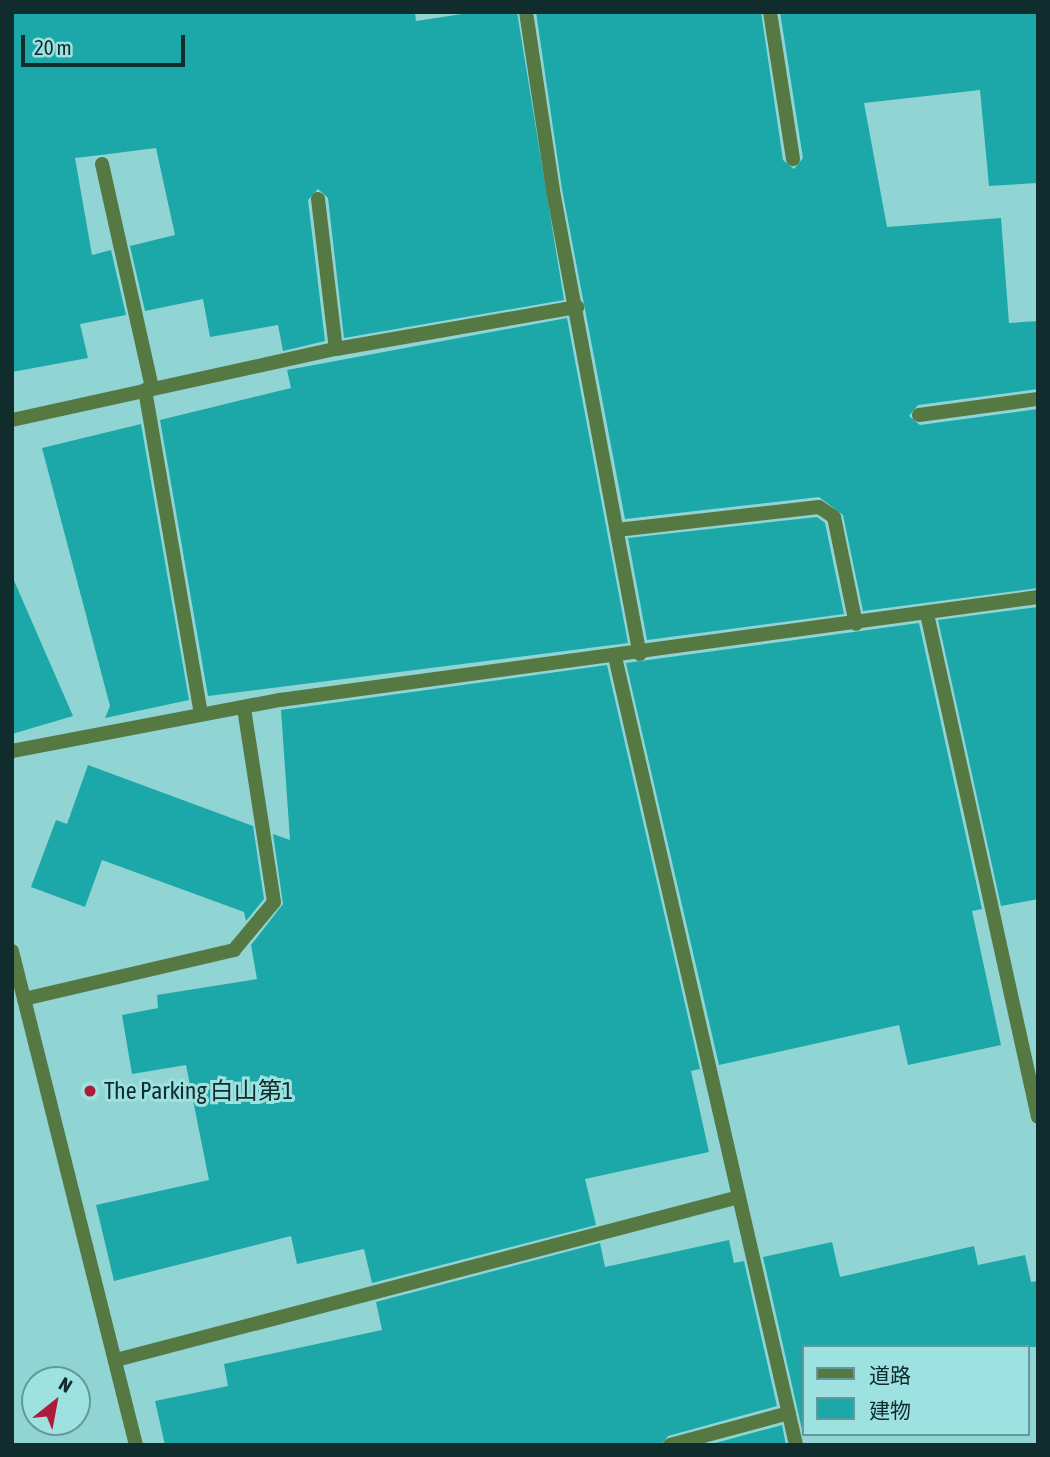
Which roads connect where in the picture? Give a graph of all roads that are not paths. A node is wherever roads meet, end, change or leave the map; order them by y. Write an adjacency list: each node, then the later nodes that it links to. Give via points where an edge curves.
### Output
1 (526, 12): 6 (street, via 553,191)
2 (770, 12): 3 (street)
3 (793, 159)
4 (102, 164): 8 (street)
5 (318, 199): 7 (street)
6 (577, 307): 7 (street); 12 (street)
7 (336, 349): 8 (street)
8 (149, 389): 11 (street); 19 (street)
9 (1038, 399): 10 (street)
10 (919, 415)
11 (12, 420)
12 (617, 530): 15 (street, via 819,507 834,517); 16 (street)
13 (1038, 597): 14 (street)
14 (927, 614): 15 (street); 24 (street)
15 (856, 624): 16 (street)
16 (640, 654): 17 (street)
17 (615, 657): 18 (street); 25 (street)
18 (244, 708): 19 (street); 23 (street, via 274,902 234,950)
19 (201, 713): 20 (street)
20 (12, 751)
21 (12, 951): 22 (street)
22 (15, 974): 23 (street)
23 (24, 999): 26 (street)
24 (1038, 1117)
25 (739, 1197): 26 (street); 27 (street)
26 (116, 1360): 28 (street)
27 (789, 1413): 29 (street); 30 (street)
28 (136, 1445)
29 (670, 1445)
30 (796, 1445)

